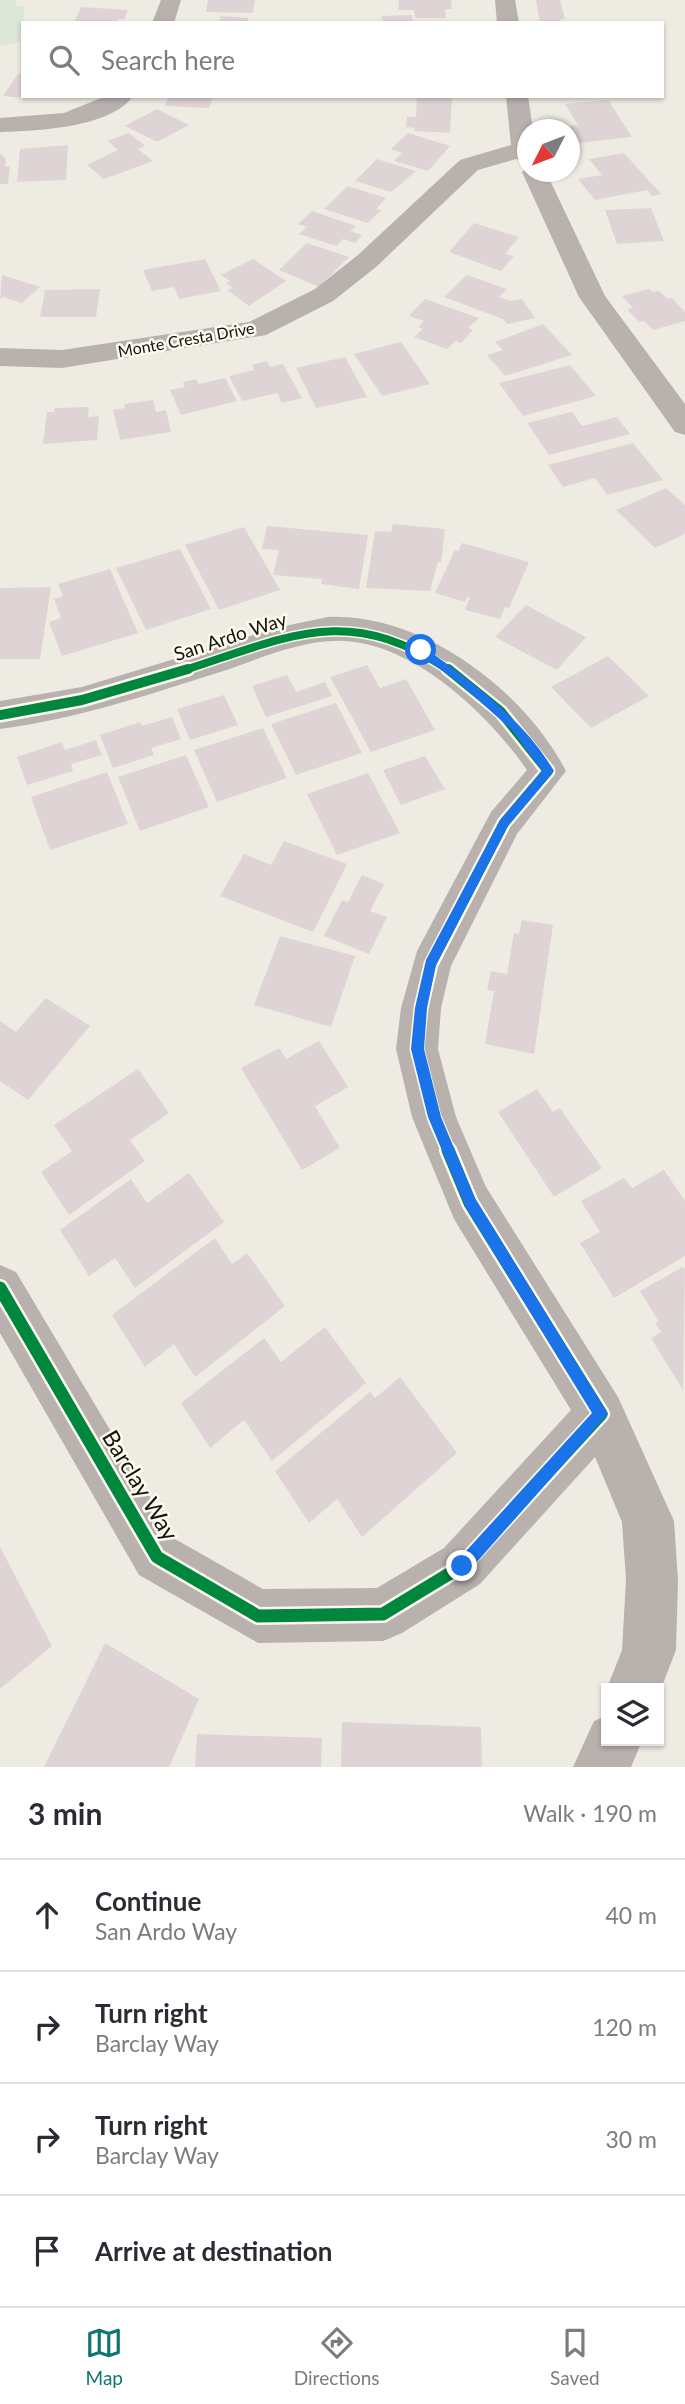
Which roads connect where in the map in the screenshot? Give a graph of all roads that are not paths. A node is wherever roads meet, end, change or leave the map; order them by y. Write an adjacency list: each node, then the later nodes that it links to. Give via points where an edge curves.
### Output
1 (171, 0): 3 (street)
2 (505, 0): 4 (street)
3 (164, 21)
4 (508, 21)
5 (118, 98): 8 (street, via 95,111 59,121)
6 (517, 98): 7 (street)
7 (521, 119)
8 (0, 125)
9 (517, 160): 11 (street, Monte Cresta Drive, via 469,165 324,295 256,329 62,359)
10 (539, 182): 12 (street, via 592,296)
11 (0, 357)
12 (685, 425)
13 (0, 715): 15 (street, San Ardo Way, via 63,706 301,632 348,629 385,636 421,650 516,727 548,771 504,823 430,964 418,1049 435,1117 470,1203)
14 (0, 1288): 15 (street, Barclay Way, via 157,1557 258,1616 383,1614 462,1566)
15 (601, 1414): 16 (street, via 648,1521 652,1580 649,1650)
16 (636, 1683)
17 (612, 1746): 18 (street)
18 (601, 1767)

